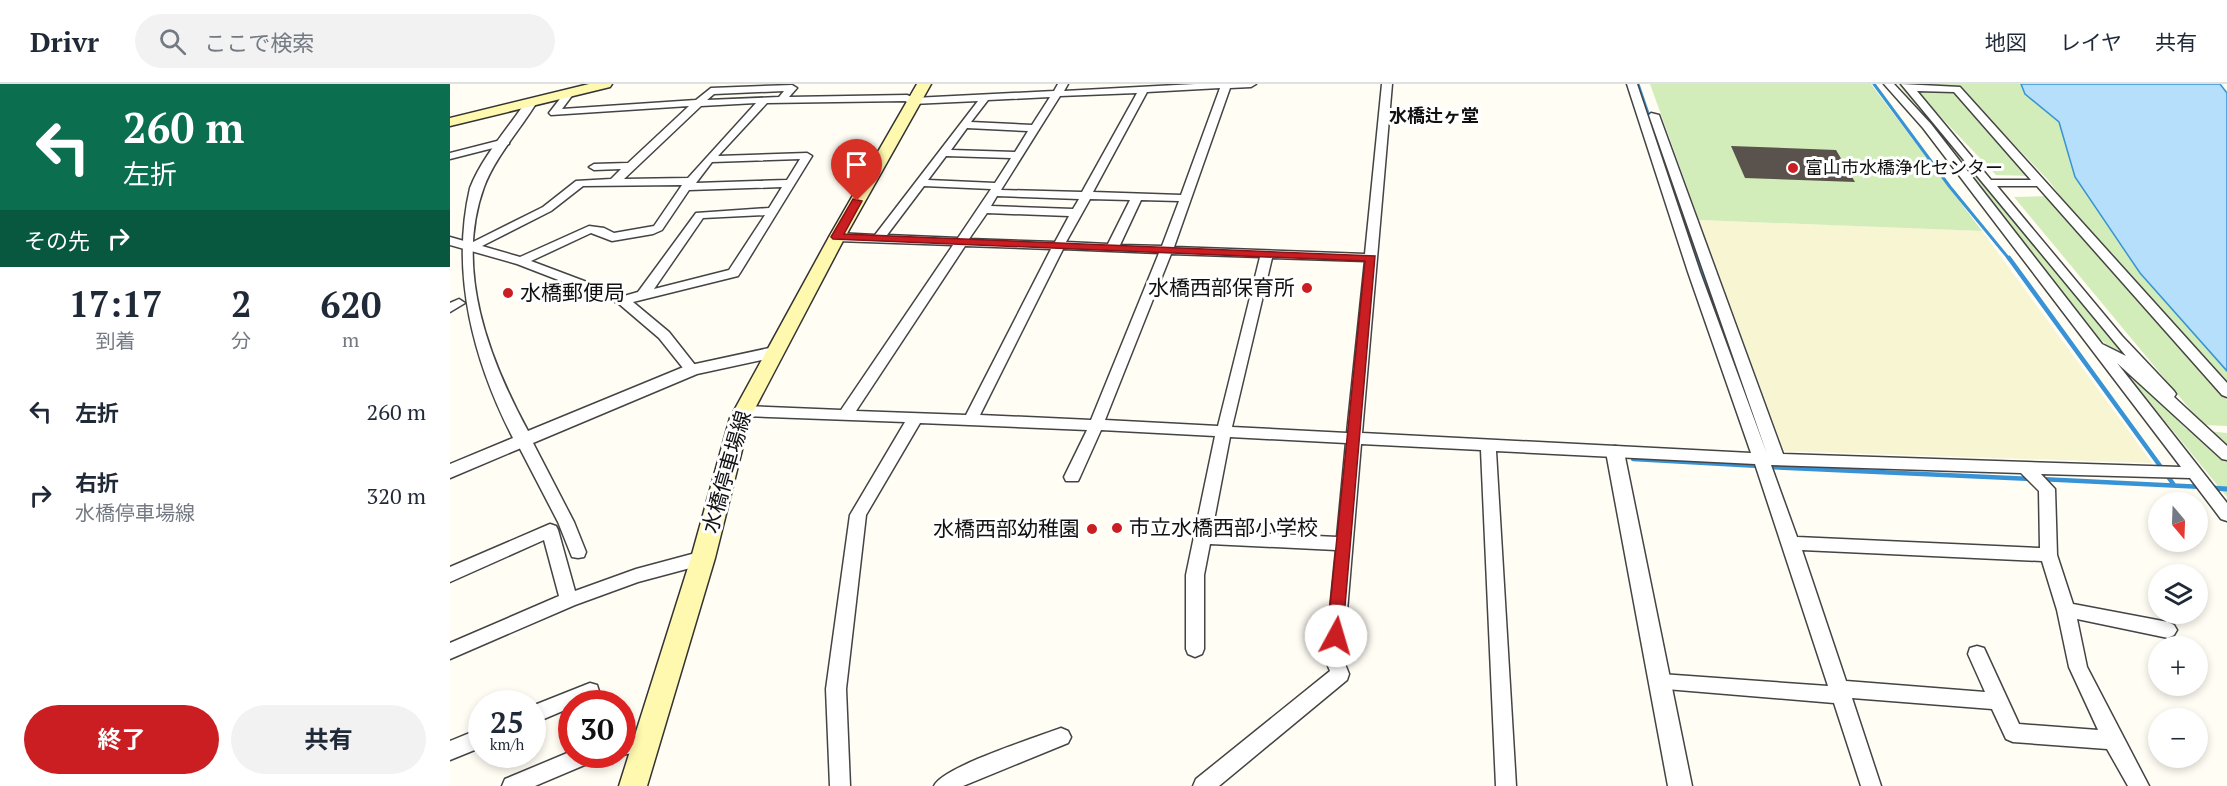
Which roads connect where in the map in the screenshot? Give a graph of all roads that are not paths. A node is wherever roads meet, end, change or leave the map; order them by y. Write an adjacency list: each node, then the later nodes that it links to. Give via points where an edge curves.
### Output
1 (605, 84): 12 (main road)
2 (924, 84): 17 (main road, 水橋停車場線)
3 (1063, 84): 13 (street)
4 (1251, 84): 9 (street)
5 (1387, 84): 51 (street)
6 (1632, 84): 72 (street)
7 (1643, 84): 72 (street)
8 (1889, 84): 56 (street, via 1927,126)
9 (1226, 86): 11 (street); 39 (street)
10 (1907, 86): 33 (street); 34 (street, via 1957,89)
11 (1142, 92): 13 (street); 37 (street)
12 (569, 93): 18 (main road); 19 (street, via 554,113)
13 (1055, 96): 14 (street); 22 (street)
14 (984, 99): 17 (street); 21 (street)
15 (781, 100): 16 (street); 17 (street); 19 (street, via 792,88 711,91)
16 (764, 101): 19 (street); 27 (street)
17 (912, 101): 43 (main road, 水橋停車場線)
18 (531, 102): 20 (main road); 23 (street)
19 (698, 102): 28 (street)
20 (450, 122)
21 (964, 126): 22 (street); 24 (street)
22 (1035, 128): 26 (street)
23 (505, 142): 25 (street); 46 (street, via 477,186)
24 (944, 153): 26 (street); 32 (street)
25 (450, 156)
26 (1018, 156): 36 (street)
27 (709, 159): 31 (street, via 807,156); 35 (street)
28 (630, 166): 29 (street); 30 (street)
29 (594, 167)
30 (614, 182): 35 (street); 46 (street, via 580,183 547,209)
31 (789, 183): 35 (street); 41 (street)
32 (921, 183): 36 (street); 44 (street)
33 (1988, 183): 34 (street); 60 (street, via 2117,339 2169,394)
34 (2040, 183): 59 (street)
35 (689, 184): 52 (street, via 658,228 612,237 589,229)
36 (996, 189): 37 (street); 40 (street)
37 (1085, 196): 38 (street); 42 (street)
38 (1137, 197): 39 (street); 48 (street)
39 (1185, 198): 49 (street)
40 (983, 209): 42 (street); 45 (street)
41 (774, 211): 53 (street, via 734,273); 53 (street, via 700,215)
42 (1076, 213): 47 (street)
43 (837, 237): 44 (street); 57 (main road, 水橋停車場線)
44 (879, 238): 45 (street)
45 (962, 242): 47 (street); 62 (street)
46 (460, 243): 52 (street); 55 (street)
47 (1058, 247): 48 (street); 64 (street)
48 (1112, 249): 49 (street)
49 (1166, 251): 50 (street); 65 (street)
50 (1267, 254): 51 (street); 66 (street)
51 (1371, 258): 67 (street)
52 (521, 261): 54 (street)
53 (643, 295): 54 (street)
54 (623, 300): 58 (street, via 664,335)
55 (455, 305): 68 (street, via 472,347)
56 (2098, 347): 60 (street, via 2124,361); 75 (street)
57 (774, 352): 58 (street); 61 (main road, 水橋停車場線)
58 (692, 370): 68 (street)
59 (2227, 392)
60 (2163, 394): 71 (street)
61 (743, 411): 62 (street); 85 (main road, 水橋停車場線)
62 (846, 414): 63 (street)
63 (915, 418): 64 (street); 105 (street, via 858,515 836,689)
64 (970, 421): 65 (street)
65 (1097, 425): 66 (street); 76 (street)
66 (1224, 431): 67 (street); 80 (street)
67 (1354, 439): 69 (street); 82 (street)
68 (524, 441): 74 (street); 78 (street)
69 (1488, 446): 70 (street); 108 (street)
70 (1615, 452): 72 (street); 93 (street)
71 (2227, 456)
72 (1768, 460): 73 (street); 81 (street)
73 (2027, 469): 75 (street); 84 (street, via 2047,489)
74 (450, 471)
75 (2196, 473): 77 (street)
76 (1072, 477)
77 (2227, 514)
78 (566, 522): 79 (street); 83 (street)
79 (550, 530): 86 (street); 87 (street)
80 (1203, 537): 82 (street); 90 (street, via 1195,575)
81 (1791, 543): 84 (street); 94 (street)
82 (1345, 544): 107 (street, via 1334,659 1340,674)
83 (578, 552)
84 (2049, 555): 88 (street)
85 (703, 558): 87 (street); 99 (main road, 水橋停車場線)
86 (450, 575)
87 (569, 600): 91 (street)
88 (2066, 610): 89 (street); 97 (street, via 2078,667)
89 (2168, 630)
90 (1195, 649)
91 (450, 651)
92 (1977, 654): 95 (street)
93 (1661, 682): 94 (street); 109 (street)
94 (1840, 692): 95 (street); 110 (street)
95 (1998, 701): 97 (street, via 2013,733)
96 (1061, 737): 106 (street)
97 (2113, 740): 111 (street)
98 (468, 743): 101 (street)
99 (645, 743): 100 (street); 104 (main road, 水橋停車場線)
100 (636, 744)
101 (450, 751)
102 (558, 766): 103 (street)
103 (512, 786)
104 (633, 786)
105 (840, 786)
106 (944, 786)
107 (1203, 786)
108 (1506, 786)
109 (1680, 786)
110 (1871, 786)
111 (2139, 786)

